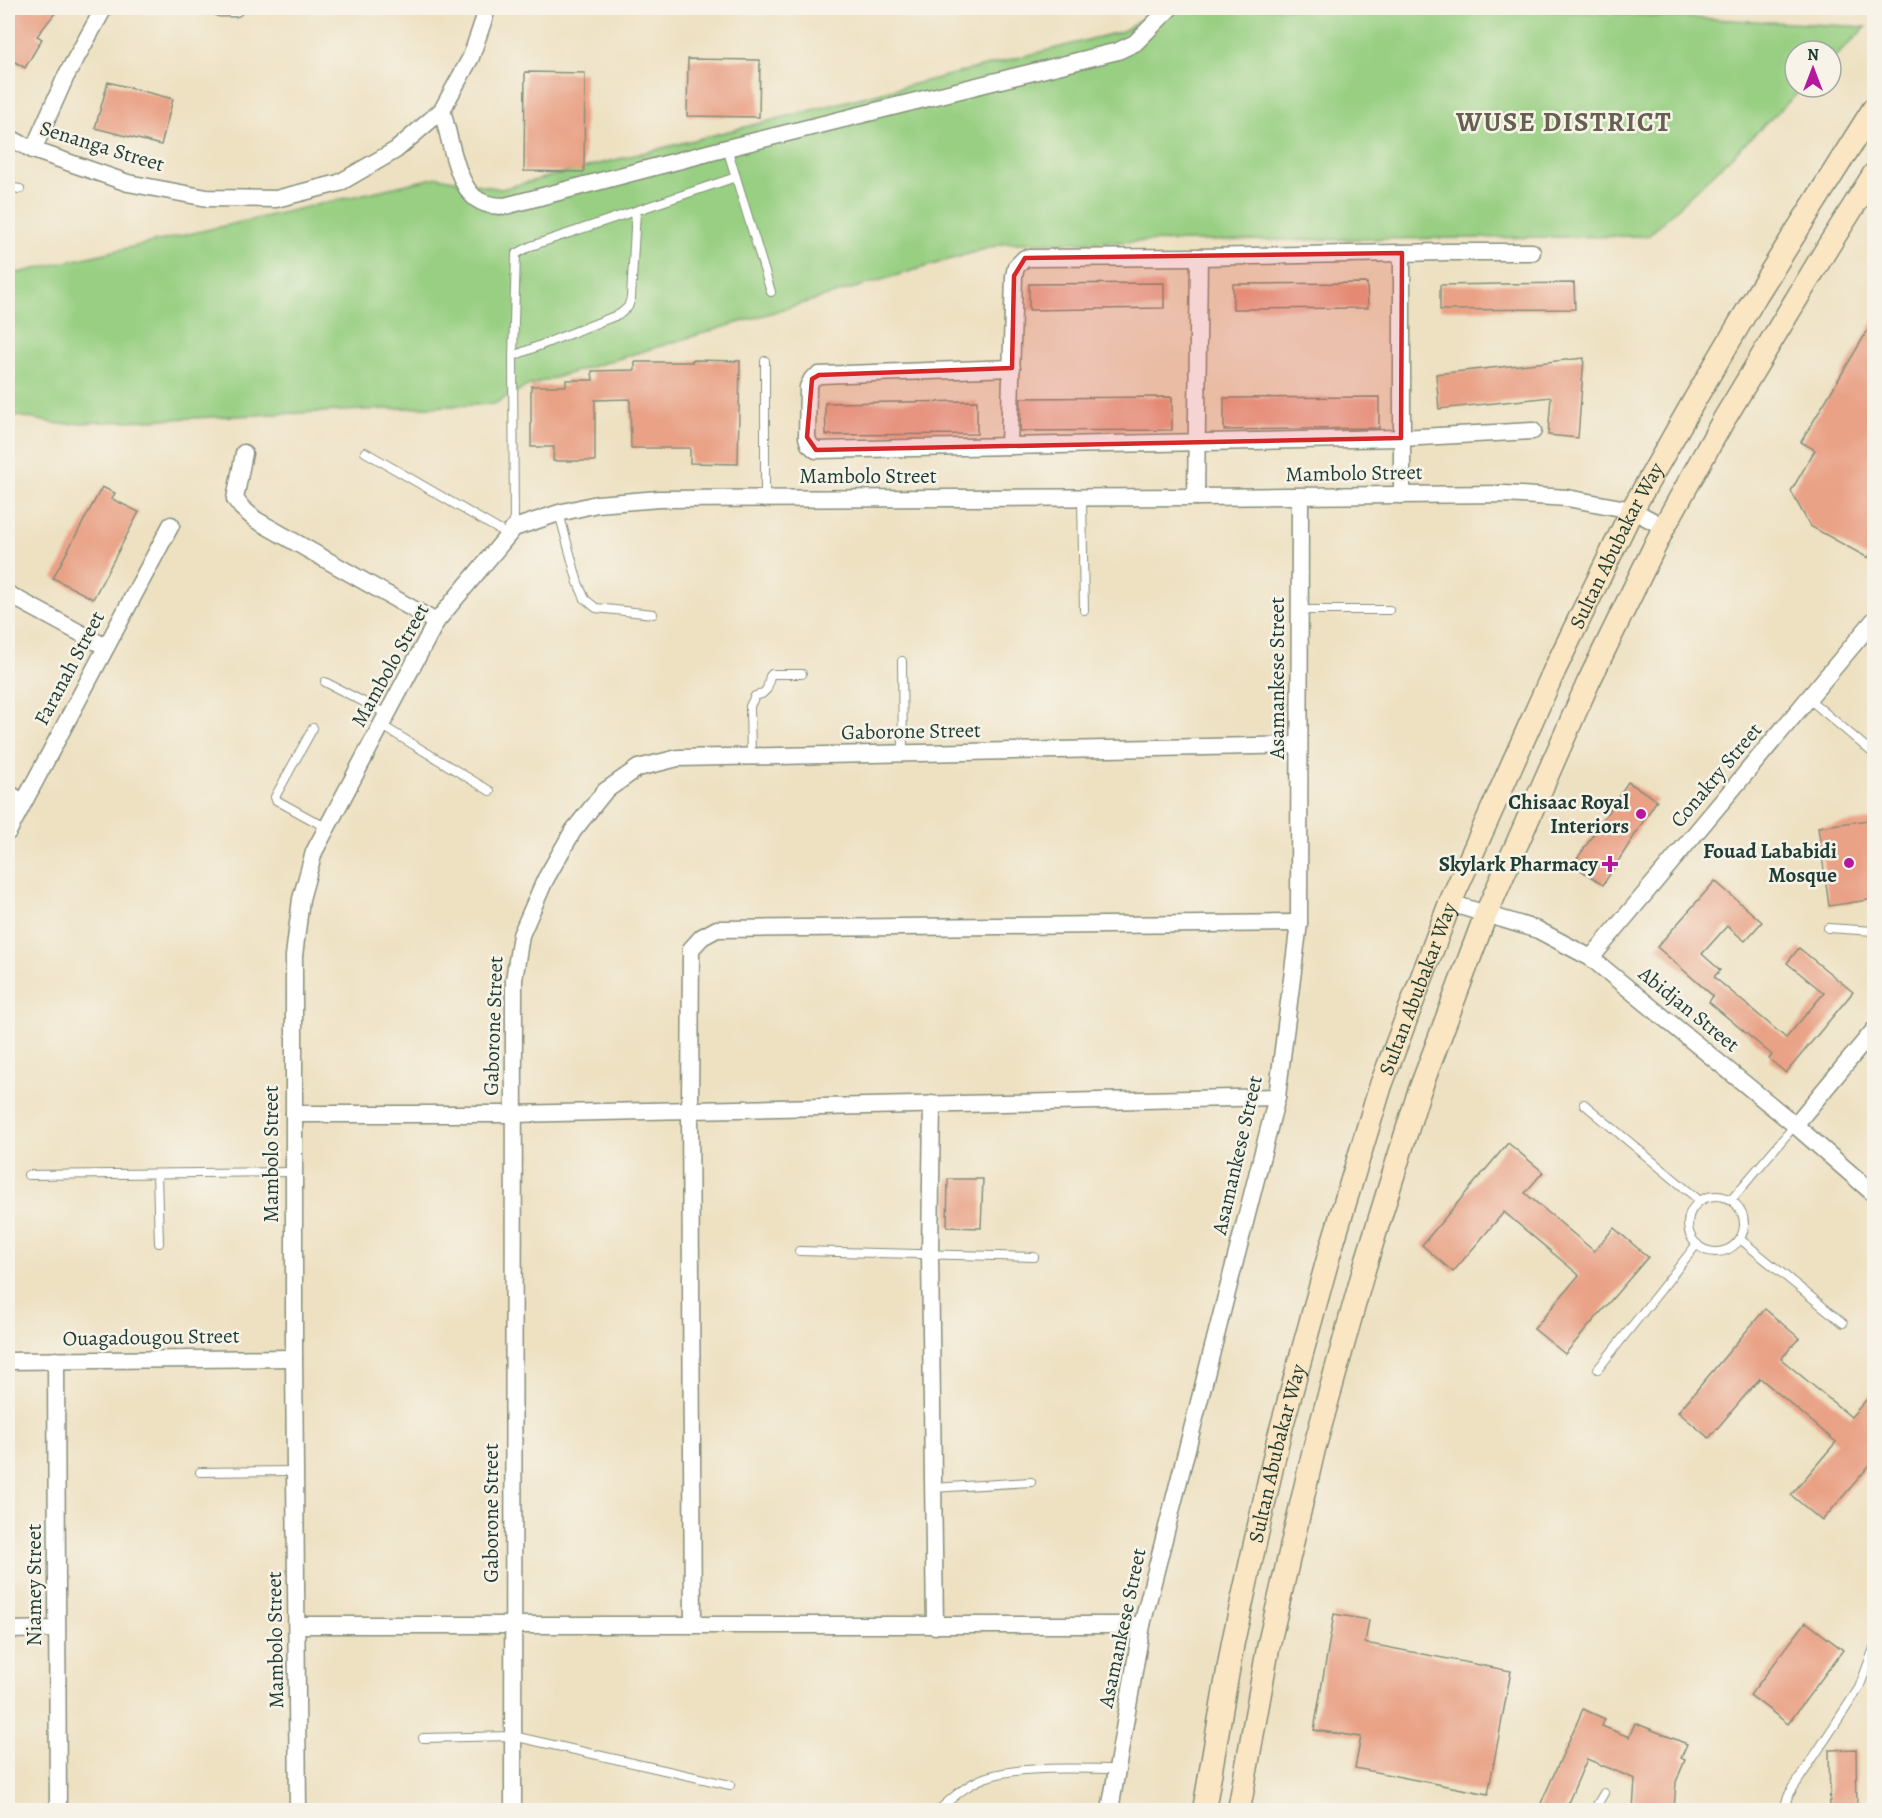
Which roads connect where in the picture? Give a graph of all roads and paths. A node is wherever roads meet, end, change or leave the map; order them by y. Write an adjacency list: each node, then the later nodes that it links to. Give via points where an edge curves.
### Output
1 (104, 8): 10 (street, via 66,76)
2 (220, 8): 3 (street)
3 (235, 8)
4 (486, 8): 7 (street, Senanga Street, via 471,57)
5 (1170, 8): 9 (street, via 1135,43 1118,51)
6 (1875, 108): 34 (main road, Sultan Abubakar Way, via 1752,304)
7 (442, 110): 9 (street, via 461,177 476,199 489,206 505,206); 10 (street, Senanga Street, via 396,150 339,183 276,199 207,198 128,183)
8 (8, 137): 10 (street, Senanga Street)
9 (727, 148): 12 (lane)
10 (33, 150)
11 (1875, 174): 37 (main road, Sultan Abubakar Way, via 1722,421)
12 (736, 177): 15 (lane); 19 (lane)
13 (8, 187): 14 (lane)
14 (20, 189)
15 (636, 211): 20 (lane, via 628,307 620,314); 20 (lane, via 516,254)
16 (1532, 252): 17 (street)
17 (1402, 253): 18 (street); 24 (street)
18 (1199, 257): 22 (street, via 1025,258 1014,276); 25 (street)
19 (771, 292)
20 (513, 356): 38 (lane)
21 (765, 361): 32 (lane)
22 (1012, 369): 26 (street); 26 (street, via 819,375 808,387 807,437 816,450)
23 (1533, 431): 24 (street)
24 (1401, 438): 25 (street); 29 (street)
25 (1196, 442): 26 (street); 30 (street)
26 (1010, 446)
27 (365, 452): 38 (lane)
28 (244, 453): 45 (street, via 235,499 242,508 256,520)
29 (1402, 495): 31 (street, Mambolo Street); 34 (street, Mambolo Street, via 1567,498)
30 (1196, 497): 31 (street, Mambolo Street); 33 (street, Mambolo Street)
31 (1300, 497): 41 (street, Asamankese Street)
32 (765, 498): 33 (street, Mambolo Street); 35 (street, Mambolo Street, via 659,499 597,504)
33 (1082, 498): 40 (lane)
34 (1632, 510): 37 (street, Mambolo Street); 62 (main road, Sultan Abubakar Way, via 1555,669)
35 (559, 513): 38 (street, Mambolo Street); 43 (lane, via 585,599 596,608)
36 (171, 525): 46 (street, Faranah Street)
37 (1664, 527): 63 (main road, Sultan Abubakar Way, via 1587,683)
38 (511, 531): 45 (street, Mambolo Street)
39 (8, 594): 46 (street)
40 (1084, 610)
41 (1300, 610): 42 (lane); 53 (street, Asamankese Street)
42 (1389, 610)
43 (653, 614)
44 (1875, 620): 50 (street, Conakry Street)
45 (436, 622): 51 (street, Mambolo Street)
46 (106, 647): 59 (street, Faranah Street)
47 (902, 661): 54 (lane)
48 (802, 674): 56 (lane, via 772,674 766,689 752,700)
49 (325, 682): 51 (lane)
50 (1809, 699): 55 (lane); 67 (street, Conakry Street)
51 (384, 720): 57 (lane); 60 (street, Mambolo Street)
52 (313, 728): 60 (lane, via 275,797)
53 (1299, 745): 54 (street, Gaborone Street); 64 (street, Asamankese Street)
54 (903, 753): 56 (street, Gaborone Street)
55 (1875, 754)
56 (751, 756): 74 (street, Gaborone Street, via 678,758 638,768 605,791 573,831 544,880 521,935 514,980)
57 (490, 791)
58 (8, 794): 59 (street)
59 (23, 802): 61 (street, Faranah Street)
60 (327, 828): 73 (street, Mambolo Street, via 314,852 299,910 294,956)
61 (8, 832)
62 (1450, 903): 63 (street, Abidjan Street); 115 (main road, Sultan Abubakar Way, via 1381,1085 1278,1440 1233,1642)
63 (1486, 914): 67 (street, Abidjan Street, via 1538,930); 116 (main road, Sultan Abubakar Way, via 1418,1095 1314,1449 1268,1648)
64 (1299, 923): 69 (street, Asamankese Street); 72 (street, via 717,929 702,937 692,949)
65 (1828, 928): 66 (lane)
66 (1875, 931)
67 (1592, 958): 75 (street, Abidjan Street)
68 (1875, 1030): 75 (street)
69 (1277, 1096): 70 (street); 100 (street, Asamankese Street)
70 (932, 1104): 72 (street); 86 (street)
71 (1584, 1104): 81 (lane)
72 (690, 1109): 74 (street); 97 (street)
73 (294, 1114): 74 (street); 76 (street, Mambolo Street)
74 (512, 1114): 99 (street, Gaborone Street)
75 (1795, 1125): 79 (street, Abidjan Street); 80 (lane)
76 (294, 1172): 77 (lane); 89 (street, Mambolo Street)
77 (157, 1174): 78 (lane); 83 (lane)
78 (28, 1175)
79 (1875, 1194)
80 (1731, 1200): 81 (lane, via 1710,1196); 82 (lane, via 1744,1218)
81 (1700, 1201): 84 (lane, via 1688,1219 1688,1230)
82 (1740, 1239): 84 (lane, via 1722,1251 1711,1252); 88 (lane)
83 (159, 1243)
84 (1697, 1244): 92 (lane)
85 (799, 1251): 86 (lane)
86 (930, 1256): 87 (lane); 96 (street)
87 (1034, 1257)
88 (1843, 1323)
89 (294, 1358): 90 (street, Ouagadougou Street); 93 (street, Mambolo Street)
90 (56, 1360): 91 (street, Ouagadougou Street); 102 (street, Niamey Street)
91 (8, 1361)
92 (1598, 1369)
93 (295, 1471): 94 (lane); 98 (street, Mambolo Street)
94 (200, 1473)
95 (1031, 1482): 96 (lane)
96 (933, 1488): 101 (street)
97 (693, 1624): 99 (street); 101 (street)
98 (297, 1625): 99 (street); 111 (street, Mambolo Street)
99 (514, 1625): 105 (street, Gaborone Street)
100 (1142, 1625): 101 (street); 107 (street, Asamankese Street)
101 (935, 1626)
102 (57, 1629): 103 (street); 110 (street, Niamey Street)
103 (8, 1630)
104 (1875, 1648): 118 (lane, via 1859,1688 1788,1796)
105 (513, 1736): 106 (lane); 108 (lane); 112 (street, Gaborone Street)
106 (423, 1738)
107 (1117, 1769): 113 (lane, via 1015,1770 983,1778 958,1792); 114 (street, Asamankese Street)
108 (730, 1785)
109 (1604, 1793): 117 (lane)
110 (58, 1810)
111 (298, 1810)
112 (513, 1810)
113 (939, 1810)
114 (1110, 1810)
115 (1204, 1810)
116 (1240, 1810)
117 (1594, 1810)
118 (1784, 1810)

